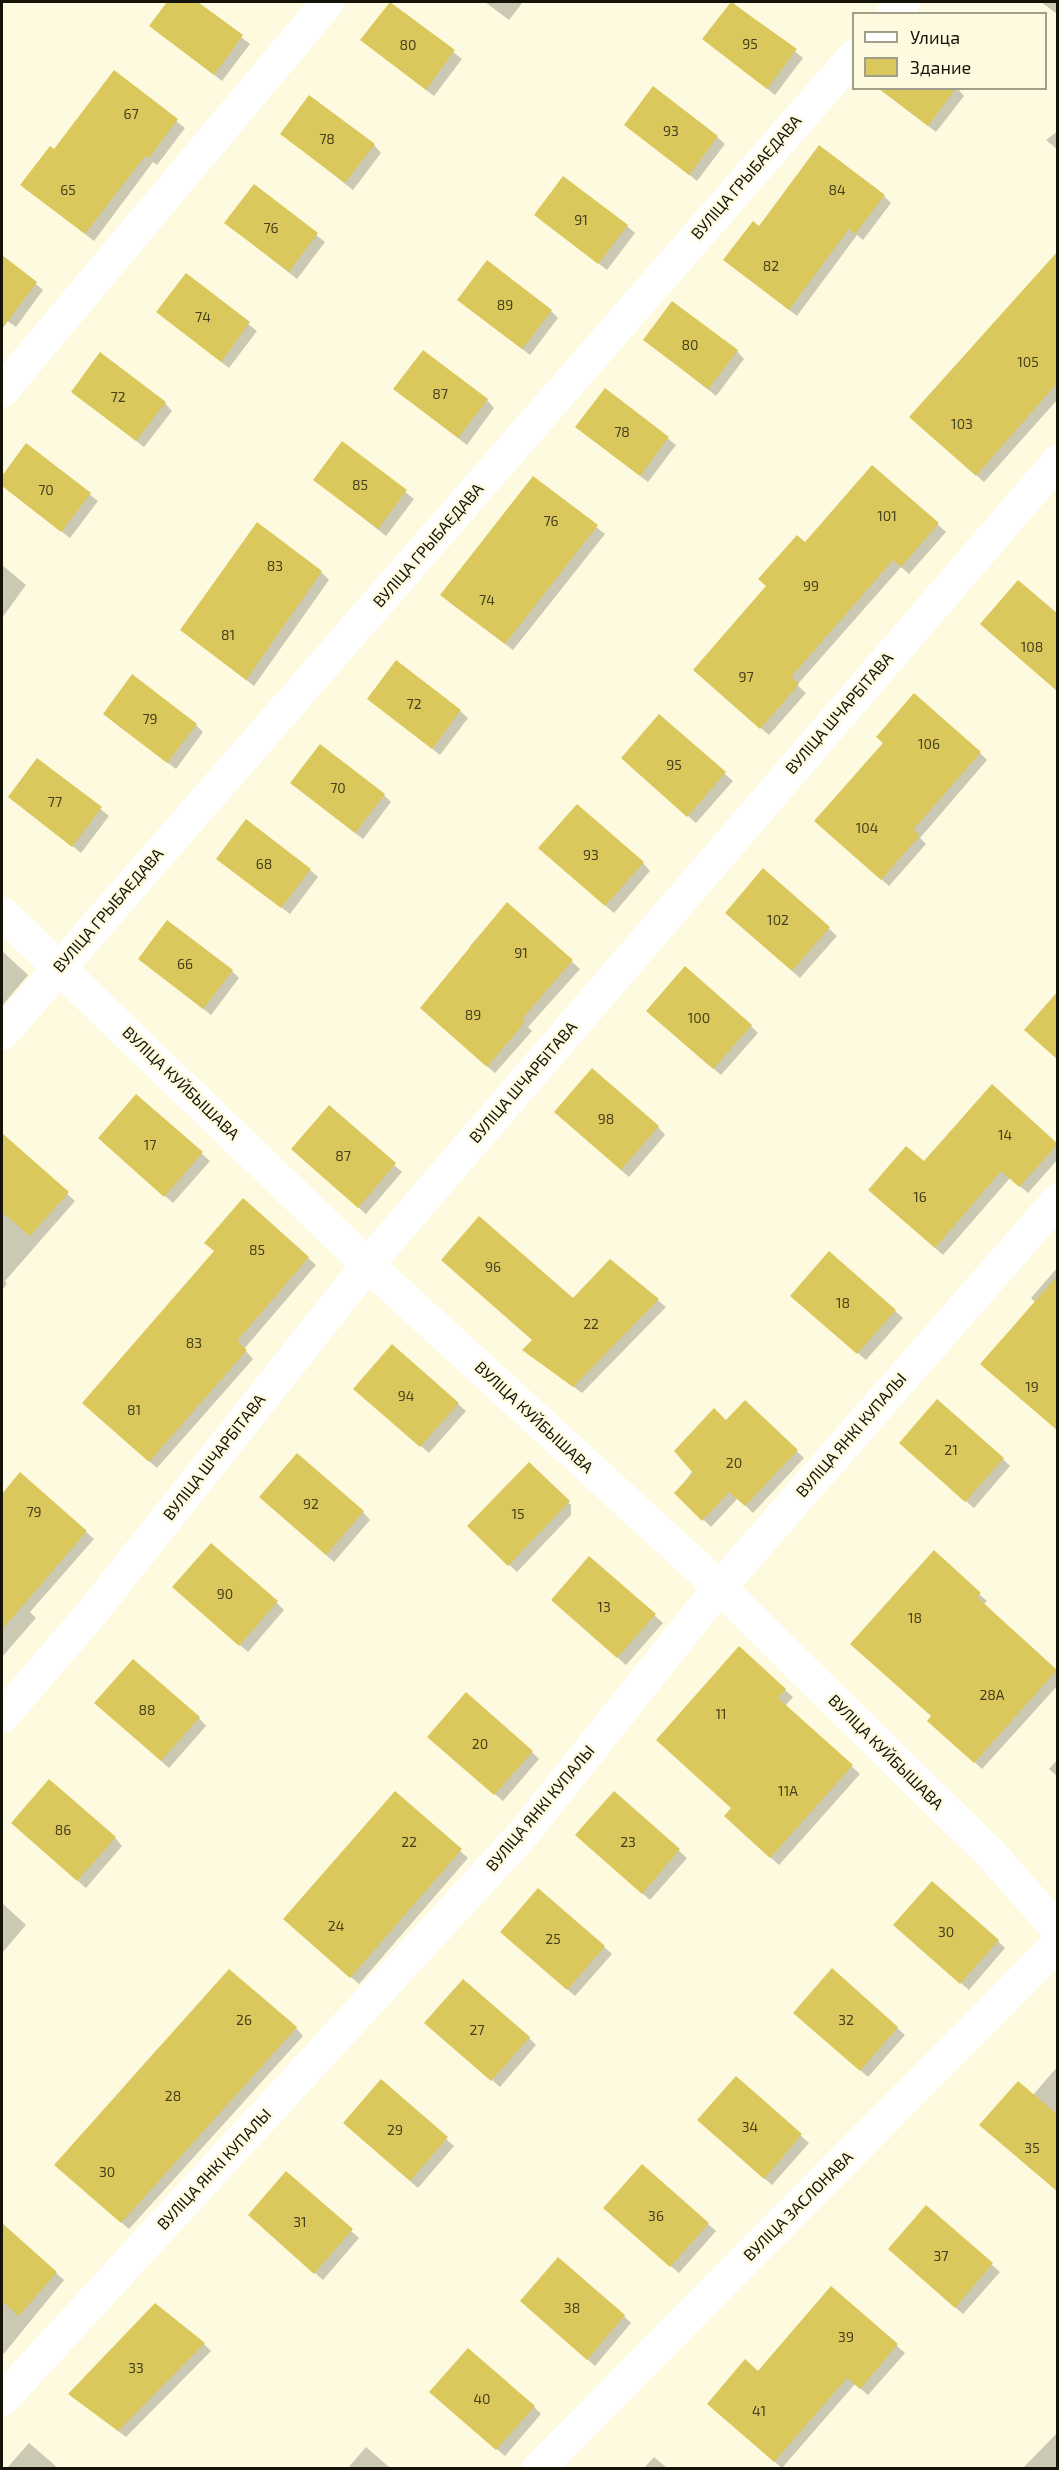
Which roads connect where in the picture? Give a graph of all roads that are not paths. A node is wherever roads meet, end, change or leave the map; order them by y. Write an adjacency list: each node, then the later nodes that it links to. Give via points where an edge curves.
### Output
1 (327, 2): 3 (street)
2 (852, 57): 6 (street, ВУЛІЦА ГРЫБАЕДАВА)
3 (2, 390)
4 (1058, 460): 9 (street, ВУЛІЦА ШЧАРБІТАВА)
5 (2, 913): 6 (street, ВУЛІЦА КУЙБЫШАВА)
6 (60, 965): 7 (street, ВУЛІЦА ГРЫБАЕДАВА); 9 (street, ВУЛІЦА КУЙБЫШАВА)
7 (2, 1033)
8 (1058, 1199): 10 (street, ВУЛІЦА ЯНКІ КУПАЛЫ)
9 (367, 1264): 10 (street, ВУЛІЦА КУЙБЫШАВА); 11 (street, ВУЛІЦА ШЧАРБІТАВА, via 90,1614)
10 (719, 1587): 12 (street, ВУЛІЦА КУЙБЫШАВА, via 989,1852); 14 (street, ВУЛІЦА ЯНКІ КУПАЛЫ, via 524,1833)
11 (2, 1716)
12 (1058, 1930)
13 (1058, 1943): 15 (street, ВУЛІЦА ЗАСЛОНАВА)
14 (2, 2399)
15 (538, 2469)

